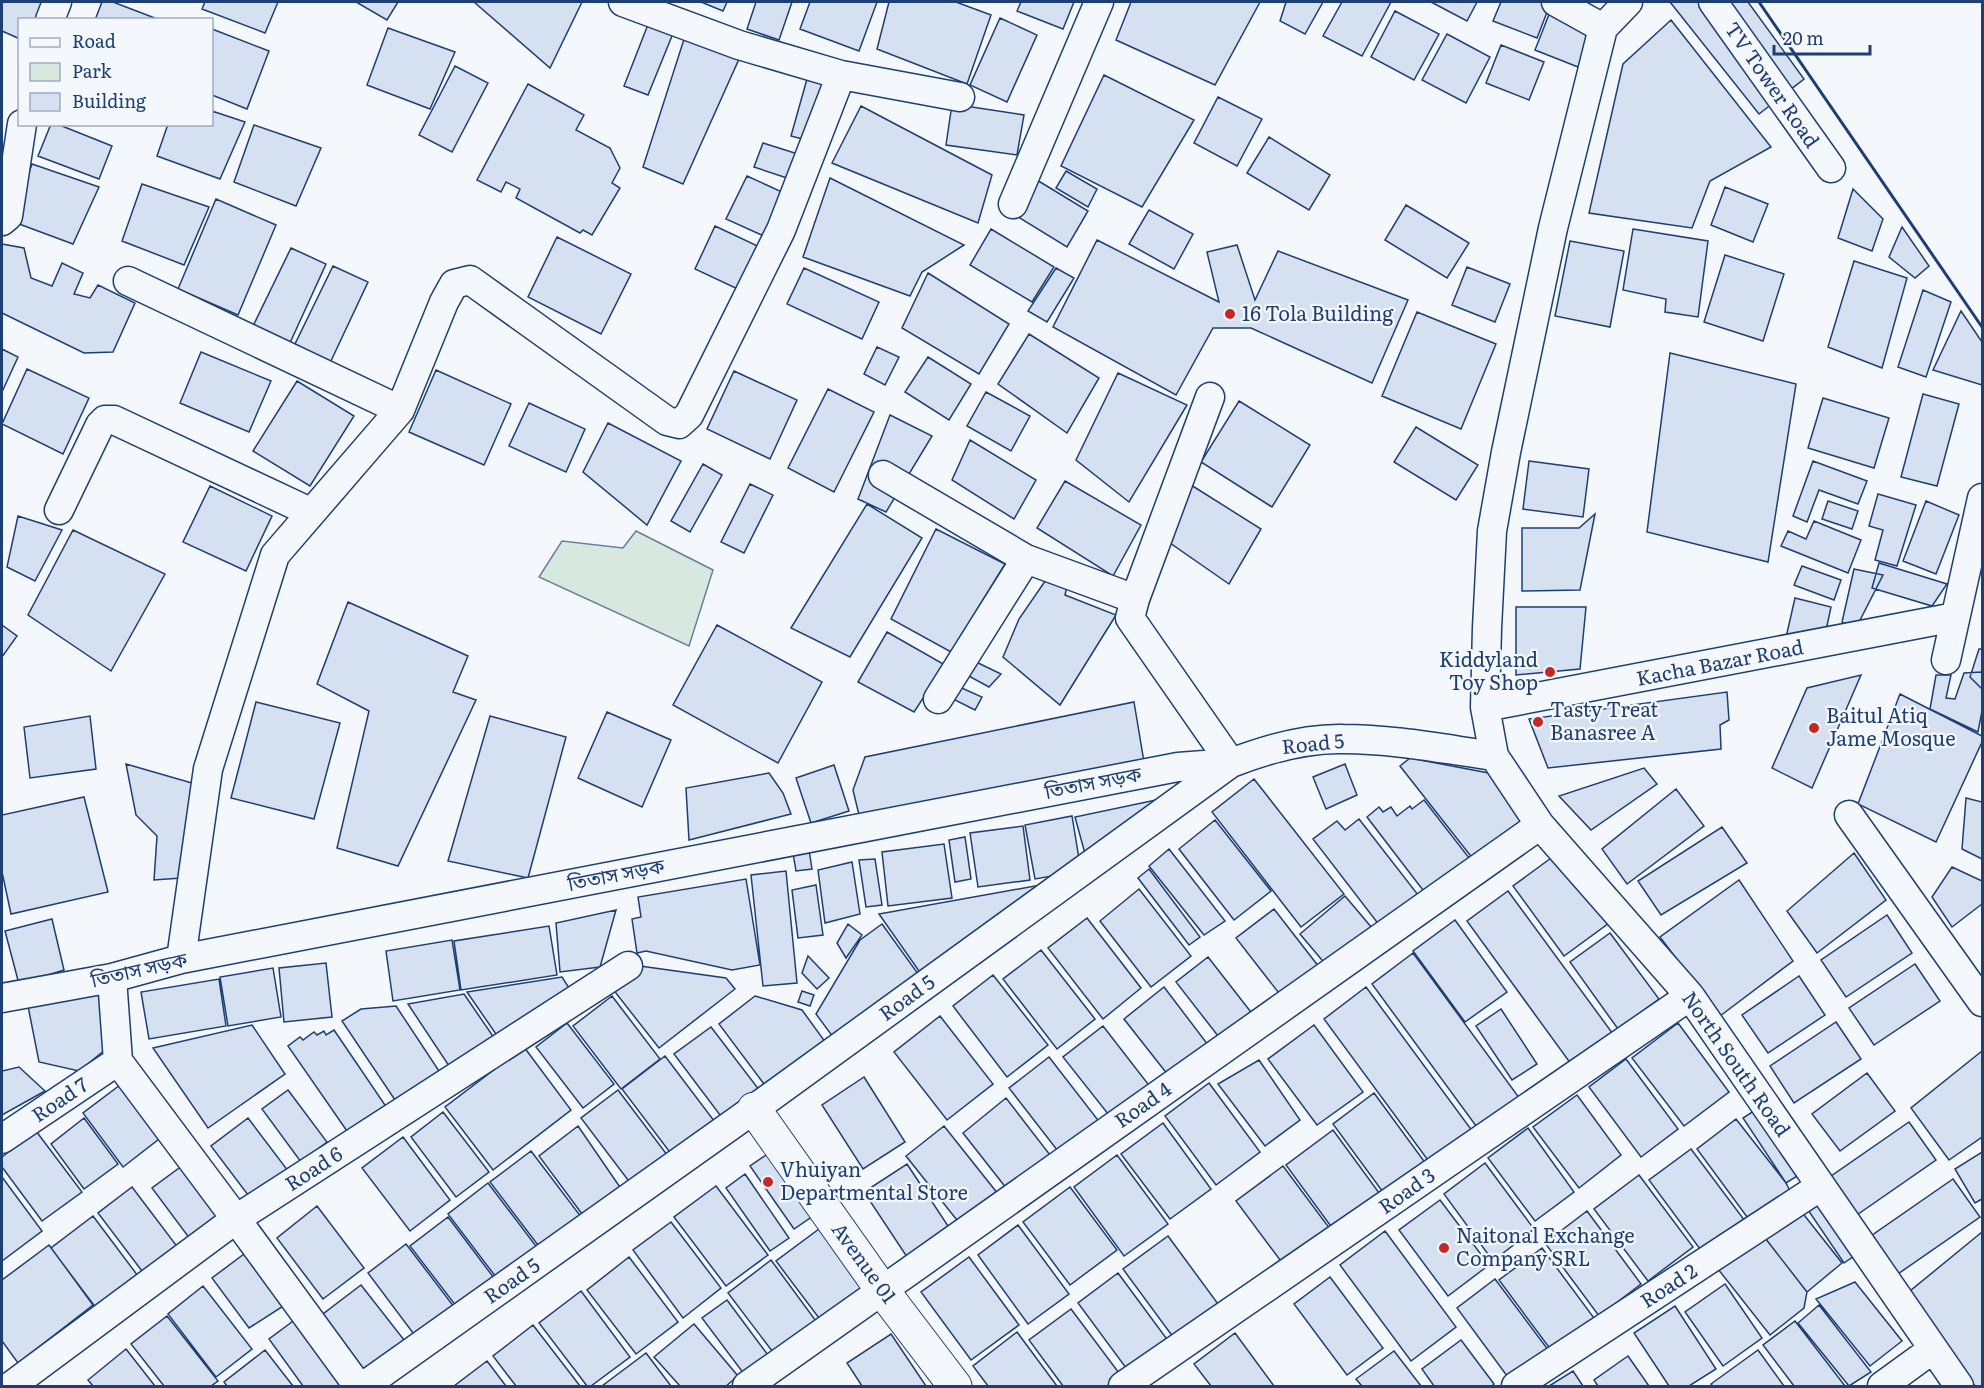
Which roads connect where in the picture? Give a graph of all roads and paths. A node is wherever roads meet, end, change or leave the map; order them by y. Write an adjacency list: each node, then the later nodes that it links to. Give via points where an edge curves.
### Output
1 (57, 2): 7 (street)
2 (623, 2): 9 (street, via 739,45)
3 (1099, 2): 13 (street)
4 (1556, 2): 8 (street)
5 (1628, 2): 8 (street)
6 (1713, 2): 12 (street, TV Tower Road)
7 (51, 18)
8 (1603, 28): 27 (street, via 1553,228 1492,531)
9 (841, 75): 10 (street); 17 (street, via 781,230 689,414 679,424 667,421 470,280 454,284 444,302)
10 (960, 97)
11 (22, 126): 14 (street, via 8,216)
12 (1831, 168)
13 (1013, 204)
14 (2, 221)
15 (128, 281): 17 (street)
16 (1210, 397): 23 (street)
17 (400, 410): 21 (street)
18 (883, 475): 22 (street)
19 (1983, 498): 24 (street)
20 (59, 510): 21 (street, via 100,425 105,420 114,420)
21 (310, 512): 32 (street, via 275,555 208,769)
22 (1026, 559): 23 (street); 26 (street)
23 (1135, 599): 29 (street, via 1130,618)
24 (1955, 618): 25 (street); 27 (street, Kacha Bazar Road)
25 (1946, 660)
26 (938, 699)
27 (1485, 707): 28 (street)
28 (1494, 756): 29 (street, Road 5, via 1342,738 1268,749); 31 (street, North South Road)
29 (1232, 763): 32 (street, তিতাস সড়ক, via 1179,766); 39 (street, Road 5)
30 (1849, 815): 37 (street)
31 (1540, 825): 35 (street, North South Road); 43 (street, Road 4)
32 (181, 959): 34 (street, তিতাস সড়ক)
33 (628, 966): 42 (street, Road 6)
34 (112, 978): 36 (street, তিতাস সড়ক); 38 (street)
35 (1690, 996): 41 (street, North South Road); 50 (street, Road 3)
36 (2, 998)
37 (1983, 1002)
38 (118, 1061): 40 (street, Road 7); 42 (street)
39 (754, 1110): 43 (street, Avenue 01); 47 (street, Road 5)
40 (2, 1139)
41 (1821, 1186): 44 (street, North South Road); 51 (street, Road 2)
42 (236, 1219): 45 (street, Road 6); 46 (street)
43 (882, 1290): 48 (street, Road 4); 49 (street, Avenue 01)
44 (1933, 1349): 52 (street); 53 (street, North South Road)
45 (11, 1386)
46 (358, 1386)
47 (364, 1386)
48 (747, 1386)
49 (955, 1386)
50 (1123, 1386)
51 (1516, 1386)
52 (1882, 1386)
53 (1959, 1386)

